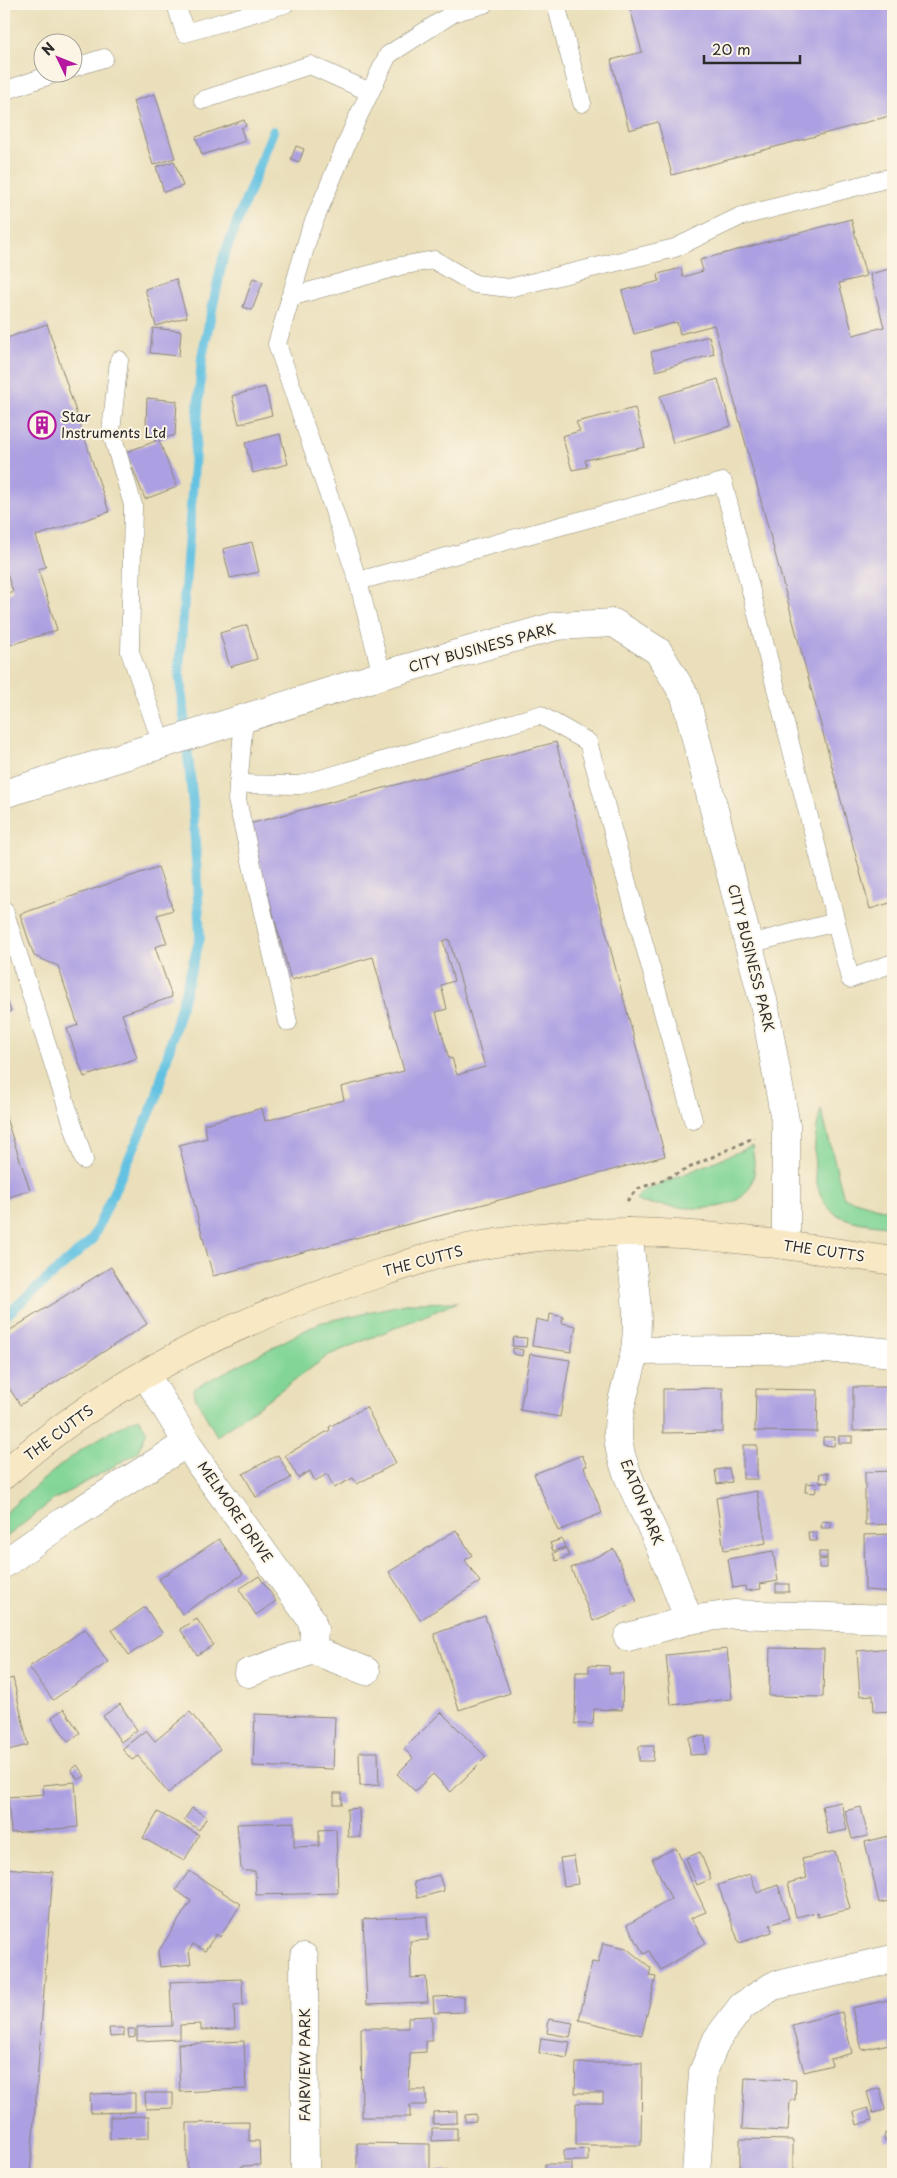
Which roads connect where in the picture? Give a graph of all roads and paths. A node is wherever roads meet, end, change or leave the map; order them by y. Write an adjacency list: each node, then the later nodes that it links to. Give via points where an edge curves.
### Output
1 (176, 4): 2 (lane, via 186,33)
2 (285, 4)
3 (484, 4): 9 (lane, via 455,12 388,55)
4 (556, 4): 11 (lane)
5 (104, 58): 6 (lane)
6 (82, 65)
7 (32, 81): 8 (lane)
8 (4, 91)
9 (370, 92): 10 (lane, via 310,65); 13 (lane, via 310,231)
10 (203, 100)
11 (582, 102)
12 (893, 177): 13 (lane, via 739,217 675,248 509,288 475,284 434,260)
13 (290, 296): 15 (lane, via 277,344)
14 (119, 360): 18 (lane, via 111,431 133,505 130,652)
15 (358, 581): 16 (lane); 22 (lane, via 723,482)
16 (382, 675): 17 (street, CITY BUSINESS PARK); 23 (street, CITY BUSINESS PARK, via 556,626 614,623 658,651 685,696)
17 (244, 718): 18 (street, CITY BUSINESS PARK); 19 (lane)
18 (168, 742): 20 (street, CITY BUSINESS PARK)
19 (238, 784): 25 (lane, via 237,800); 26 (lane, via 300,785 540,715 588,742)
20 (4, 794)
21 (4, 910): 28 (lane)
22 (836, 922): 23 (lane); 24 (lane, via 850,979)
23 (748, 944): 30 (street, CITY BUSINESS PARK, via 765,1008 786,1126)
24 (893, 963)
25 (288, 1022)
26 (693, 1120)
27 (759, 1135): 29 (path, via 637,1189)
28 (84, 1160)
29 (625, 1219): 30 (street, THE CUTTS, via 689,1235); 32 (street, EATON PARK, via 636,1304); 34 (street, THE CUTTS, via 451,1252 332,1288 221,1335)
30 (786, 1245): 31 (street, THE CUTTS)
31 (893, 1261)
32 (634, 1351): 33 (street, via 851,1349); 39 (street, EATON PARK, via 622,1398 618,1436 629,1478)
33 (893, 1353)
34 (146, 1375): 35 (street, MELMORE DRIVE); 36 (street, THE CUTTS, via 76,1417)
35 (187, 1442): 37 (street); 41 (street, MELMORE DRIVE, via 311,1619)
36 (6, 1468)
37 (4, 1564)
38 (893, 1619): 39 (street, via 732,1614)
39 (689, 1620): 40 (street)
40 (628, 1637)
41 (313, 1650): 42 (street); 43 (street)
42 (366, 1671)
43 (248, 1673)
44 (304, 1957): 46 (street, FAIRVIEW PARK)
45 (893, 1959): 47 (street, via 773,1986 742,2006 717,2039 703,2072)
46 (305, 2174)
47 (696, 2174)

